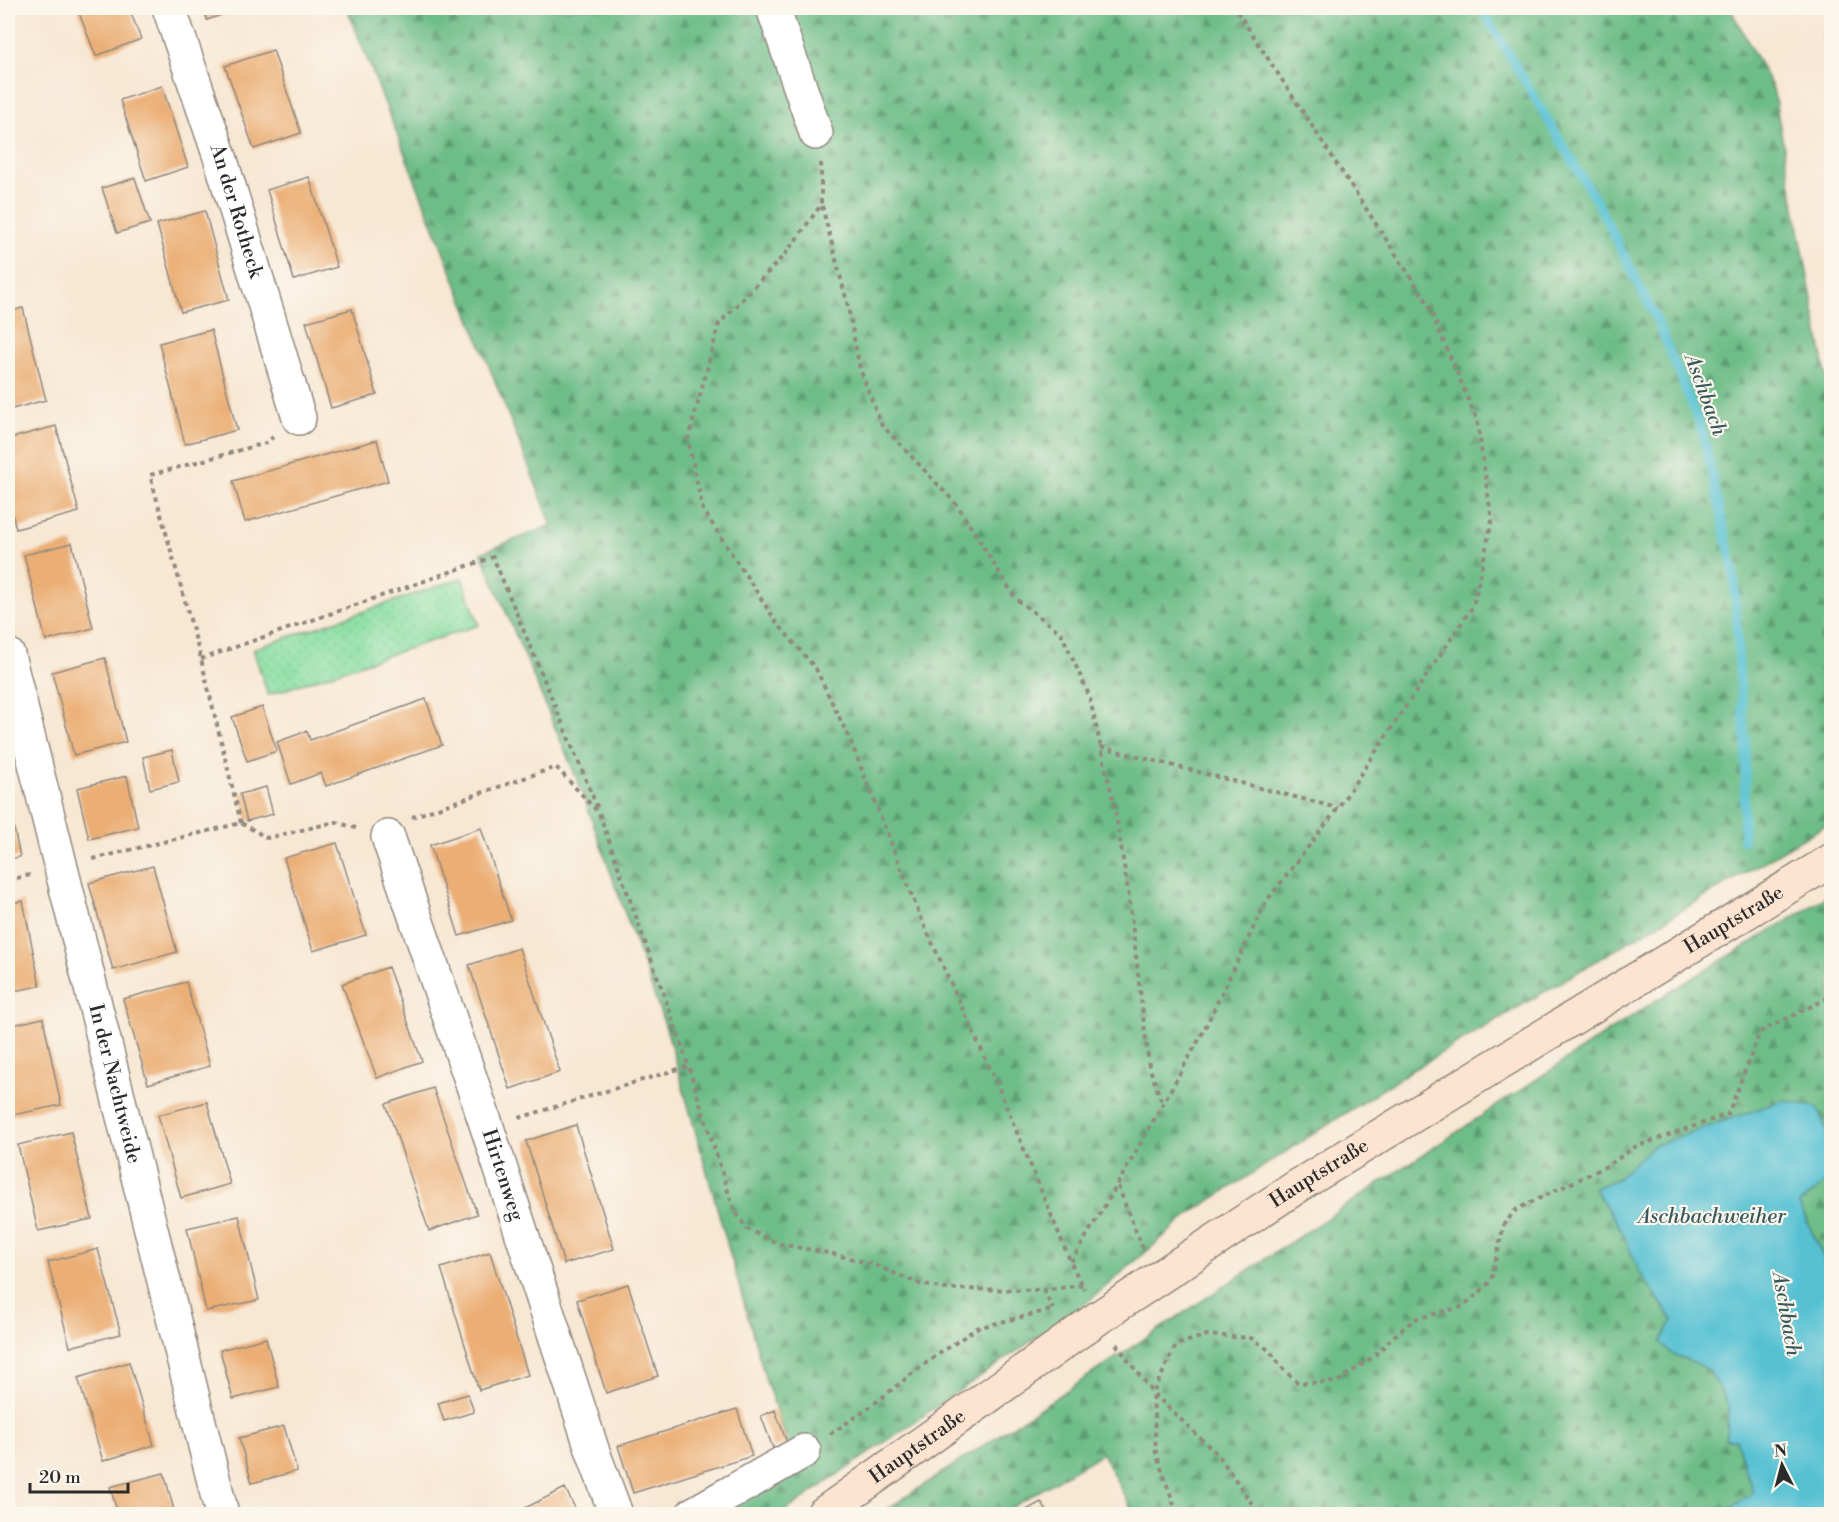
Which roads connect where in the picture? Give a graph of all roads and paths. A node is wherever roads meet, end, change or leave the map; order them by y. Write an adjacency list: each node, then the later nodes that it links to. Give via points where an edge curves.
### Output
1 (169, 8): 6 (street, An der Rotheck, via 221,160)
2 (773, 8): 4 (street)
3 (1235, 8): 10 (path, via 1427,302 1476,420 1492,521 1473,606)
4 (816, 133): 5 (path, via 821,161)
5 (821, 205): 9 (path, via 860,369 882,424 957,505 1016,599 1061,633 1089,695); 21 (path, via 787,252 719,324 688,440 703,510 777,623 816,669 851,742 920,916 997,1084 1071,1263)
6 (299, 418): 8 (path, via 266,442 150,475)
7 (8, 655): 15 (street, In der Nachtweide)
8 (201, 658): 11 (path, via 493,557); 12 (path)
9 (1101, 747): 10 (path); 19 (path, via 1129,897 1149,1066)
10 (1338, 808): 19 (path, via 1266,902 1201,1036)
11 (599, 813): 13 (path, via 556,767 416,815); 18 (path)
12 (241, 823): 13 (path, via 267,838 336,822); 15 (path)
13 (388, 837): 20 (street, Hirtenweg)
14 (1832, 860): 32 (main road, Hauptstraße, via 1301,1184 1098,1318)
15 (60, 867): 16 (path); 29 (street, In der Nachtweide)
16 (8, 880)
17 (1832, 996): 27 (path, via 1760,1032 1728,1114 1635,1147 1606,1166 1517,1209 1504,1224 1491,1281 1479,1293 1461,1307 1415,1319 1373,1358 1337,1382 1298,1383 1269,1350 1251,1338 1207,1335 1176,1345)
18 (688, 1066): 20 (path); 24 (path, via 734,1210 747,1229 780,1244 872,1264 920,1284)
19 (1162, 1104): 21 (path)
20 (487, 1128): 30 (street, Hirtenweg)
21 (1118, 1185): 22 (path)
22 (1145, 1254)
23 (1082, 1284): 24 (path)
24 (1043, 1290): 26 (path)
25 (1063, 1307): 26 (path)
26 (1053, 1309): 28 (path, via 977,1328)
27 (1153, 1393): 33 (path, via 1156,1453); 34 (path, via 1219,1456)
28 (804, 1451): 31 (street)
29 (222, 1515)
30 (616, 1515)
31 (693, 1515)
32 (824, 1515)
33 (1175, 1515)
34 (1259, 1515)

